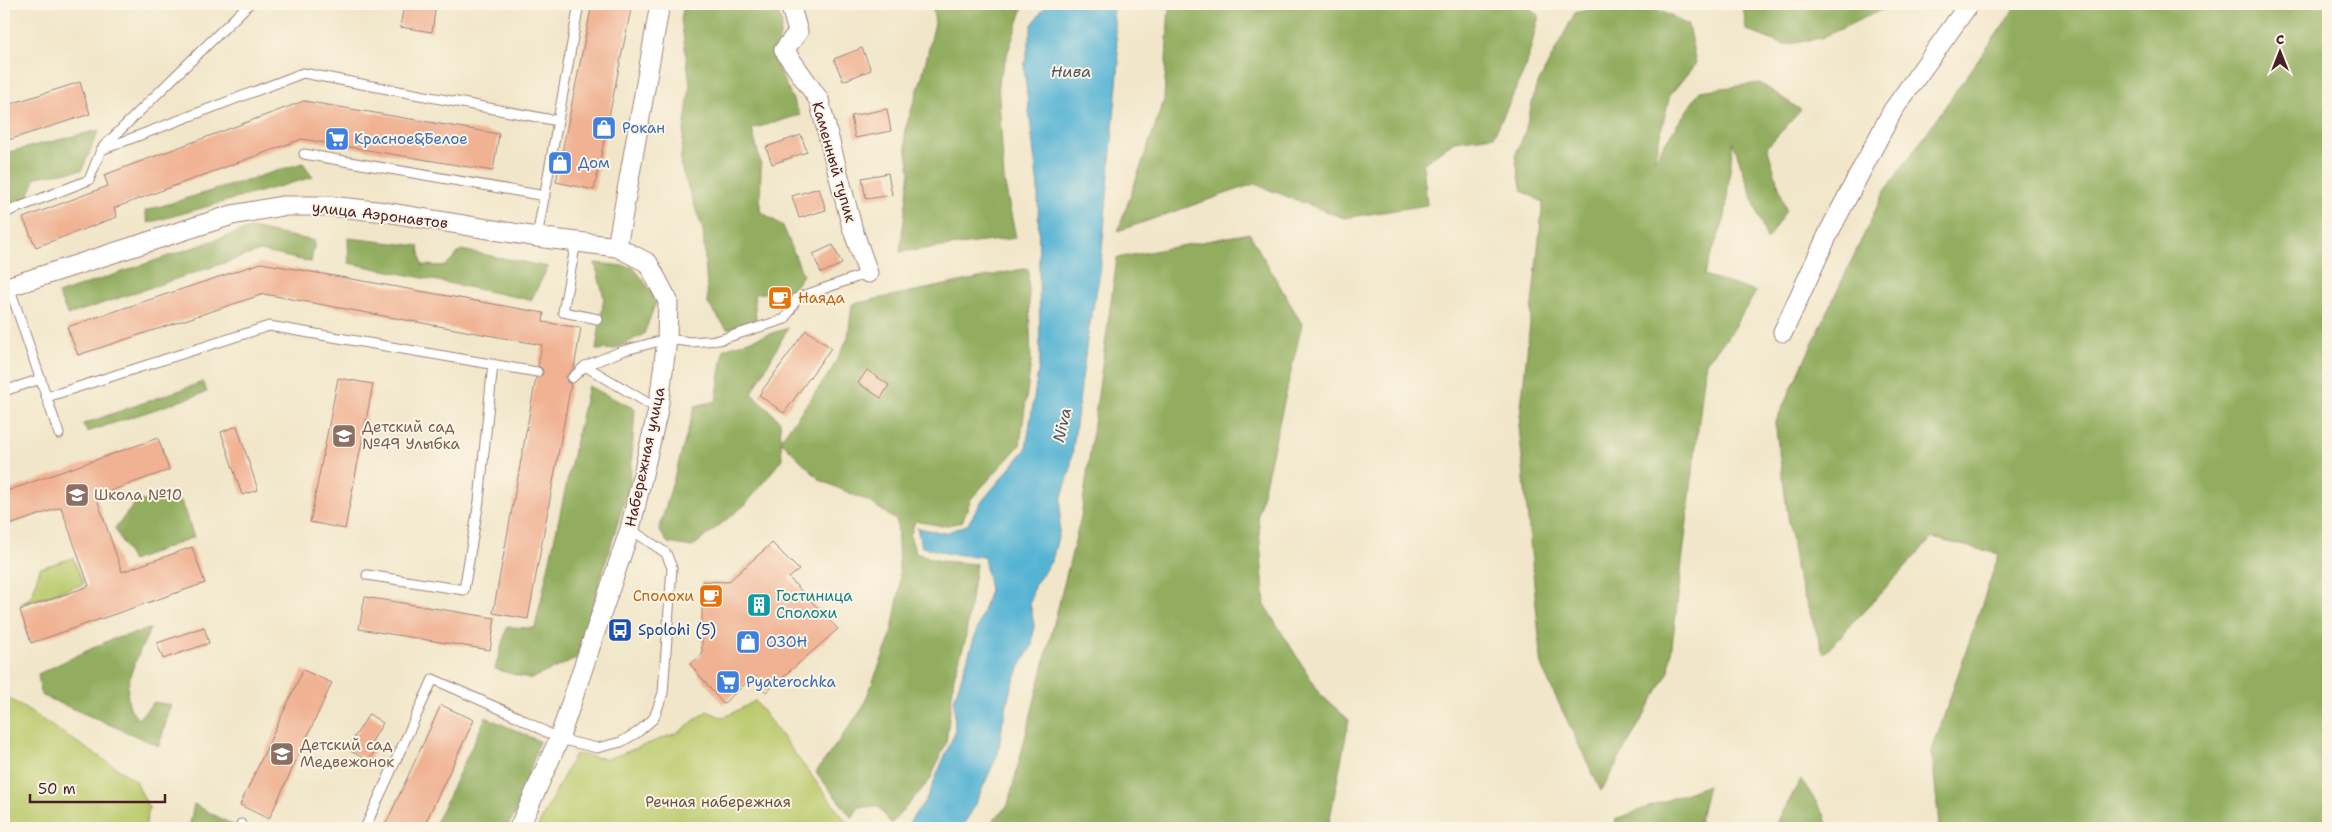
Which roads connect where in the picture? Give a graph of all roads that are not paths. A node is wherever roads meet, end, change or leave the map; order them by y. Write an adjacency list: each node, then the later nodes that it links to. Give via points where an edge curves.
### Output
1 (249, 4): 7 (lane)
2 (579, 4): 6 (lane)
3 (660, 4): 13 (street)
4 (790, 4): 14 (street, Каменный тупик, via 798,32 784,50 819,100 852,227)
5 (1969, 4): 17 (street, via 1893,110 1830,230)
6 (558, 121): 7 (lane, via 303,73); 9 (lane)
7 (101, 150): 10 (lane, via 89,180)
8 (304, 154): 9 (lane)
9 (545, 196): 11 (lane)
10 (4, 213)
11 (537, 237): 12 (street, улица Аэронавтов); 15 (street, улица Аэронавтов, via 385,212 330,206 282,206 232,215)
12 (576, 242): 13 (street, улица Аэронавтов); 16 (lane, via 563,312)
13 (617, 247): 18 (street, Набережная улица, via 648,263 668,301)
14 (868, 273): 18 (lane, via 797,298 785,318 719,340 691,342)
15 (6, 282): 22 (lane)
16 (598, 320)
17 (1783, 332)
18 (667, 339): 20 (lane, via 622,351); 26 (street, Набережная улица)
19 (493, 364): 21 (lane); 25 (lane, via 269,326); 29 (lane, via 480,501 464,590)
20 (585, 366): 23 (lane); 26 (lane)
21 (537, 372)
22 (40, 378): 24 (lane); 25 (lane)
23 (572, 378)
24 (4, 391)
25 (47, 397): 27 (lane)
26 (658, 410): 28 (street, Набережная улица)
27 (59, 434)
28 (630, 529): 30 (street, Набережная улица); 30 (lane, via 666,553 672,568 663,693 654,718 620,742 597,748)
29 (367, 575)
30 (559, 739): 31 (lane, via 434,678); 32 (street, Набережная улица)
31 (365, 828)
32 (519, 828)

